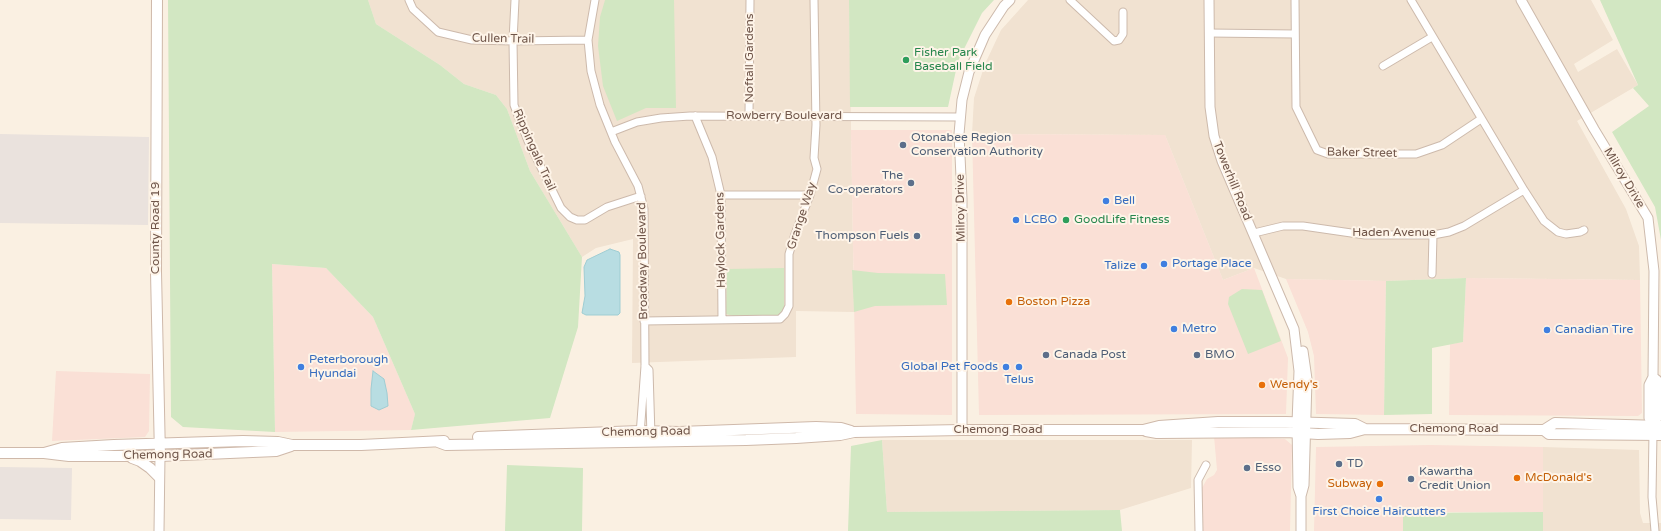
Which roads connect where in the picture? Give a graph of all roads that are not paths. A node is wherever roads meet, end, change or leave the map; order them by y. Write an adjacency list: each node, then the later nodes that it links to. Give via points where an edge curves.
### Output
1 (157, 0): 41 (main road, County Road 19, via 156,272)
2 (409, 0): 18 (street, Cullen Trail, via 413,9 438,32 472,40)
3 (515, 0): 18 (street, Rippingale Trail)
4 (595, 0): 17 (street, Broadway Boulevard)
5 (750, 0): 21 (street, Noftall Gardens)
6 (814, 0): 22 (street, Grange Way)
7 (1010, 0): 23 (street, Milroy Drive, via 985,35 969,72)
8 (1070, 0): 13 (street, via 1114,41 1119,40 1122,34)
9 (1208, 0): 14 (street, Towerhill Road)
10 (1295, 0): 15 (street, Baker Street)
11 (1411, 0): 16 (street)
12 (1521, 0): 38 (street, Milroy Drive, via 1648,218 1654,271 1653,377 1649,386 1649,418)
13 (1122, 12)
14 (1209, 33): 15 (street); 31 (street, Towerhill Road, via 1210,107 1214,136 1222,161)
15 (1295, 34): 24 (street, Baker Street, via 1296,107 1308,136 1316,150 1322,153 1416,154 1442,145)
16 (1432, 37): 19 (street); 24 (street)
17 (588, 40): 18 (street, Cullen Trail); 25 (street, Broadway Boulevard, via 591,71 600,105)
18 (513, 41): 29 (street, Rippingale Trail, via 514,105 528,141 561,208 570,217 586,220 607,207)
19 (1383, 66)
20 (696, 116): 21 (street, Rowberry Boulevard); 25 (street, Rowberry Boulevard, via 637,122); 28 (street, Haylock Gardens, via 712,157)
21 (750, 116): 22 (street, Rowberry Boulevard)
22 (815, 117): 23 (street, Rowberry Boulevard); 27 (street, Grange Way, via 814,158 817,168)
23 (961, 117): 37 (street, Milroy Drive, via 959,134 962,199)
24 (1481, 119): 26 (street)
25 (611, 132): 29 (street, Broadway Boulevard)
26 (1524, 190): 30 (street, via 1549,226 1558,232 1566,234); 32 (street, Haden Avenue, via 1464,226)
27 (810, 194): 28 (street); 34 (street, Grange Way, via 789,254 789,306 785,314 780,319)
28 (721, 195): 34 (street, Haylock Gardens)
29 (641, 196): 35 (street, Broadway Boulevard, via 644,209)
30 (1584, 230)
31 (1254, 233): 32 (street, Haden Avenue, via 1283,226 1303,226 1365,235); 36 (street, Towerhill Road, via 1294,329 1300,371)
32 (1433, 235): 33 (street)
33 (1432, 274)
34 (722, 320): 35 (street, Grange Way)
35 (644, 321): 39 (street, Broadway Boulevard, via 644,366 649,370)
36 (1302, 428): 37 (main road, Chemong Road, via 1157,433 1143,430); 38 (main road, Chemong Road, via 1350,433 1365,429 1544,430 1556,423); 52 (street, Towerhill Road, via 1298,487 1301,496)
37 (962, 430): 39 (main road, Chemong Road, via 854,432 841,428 816,427)
38 (1657, 430): 49 (street, via 1652,497)
39 (647, 434): 40 (main road, Chemong Road, via 458,438); 40 (main road, Chemong Road, via 640,441 446,445)
40 (438, 442): 42 (main road, Chemong Road)
41 (160, 444): 42 (main road, Chemong Road, via 243,441); 44 (main road, Chemong Road, via 62,448); 46 (main road, County Road 19)
42 (292, 445): 46 (main road, Chemong Road, via 276,451)
43 (0, 453): 44 (main road, Chemong Road)
44 (44, 453): 45 (main road, Chemong Road, via 69,456)
45 (126, 456): 46 (main road, Chemong Road); 48 (main road, via 140,460)
46 (160, 456): 48 (street)
47 (1206, 464): 51 (street, via 1198,480)
48 (159, 477): 50 (street)
49 (1657, 530)
50 (159, 531)
51 (1198, 531)
52 (1301, 531)

